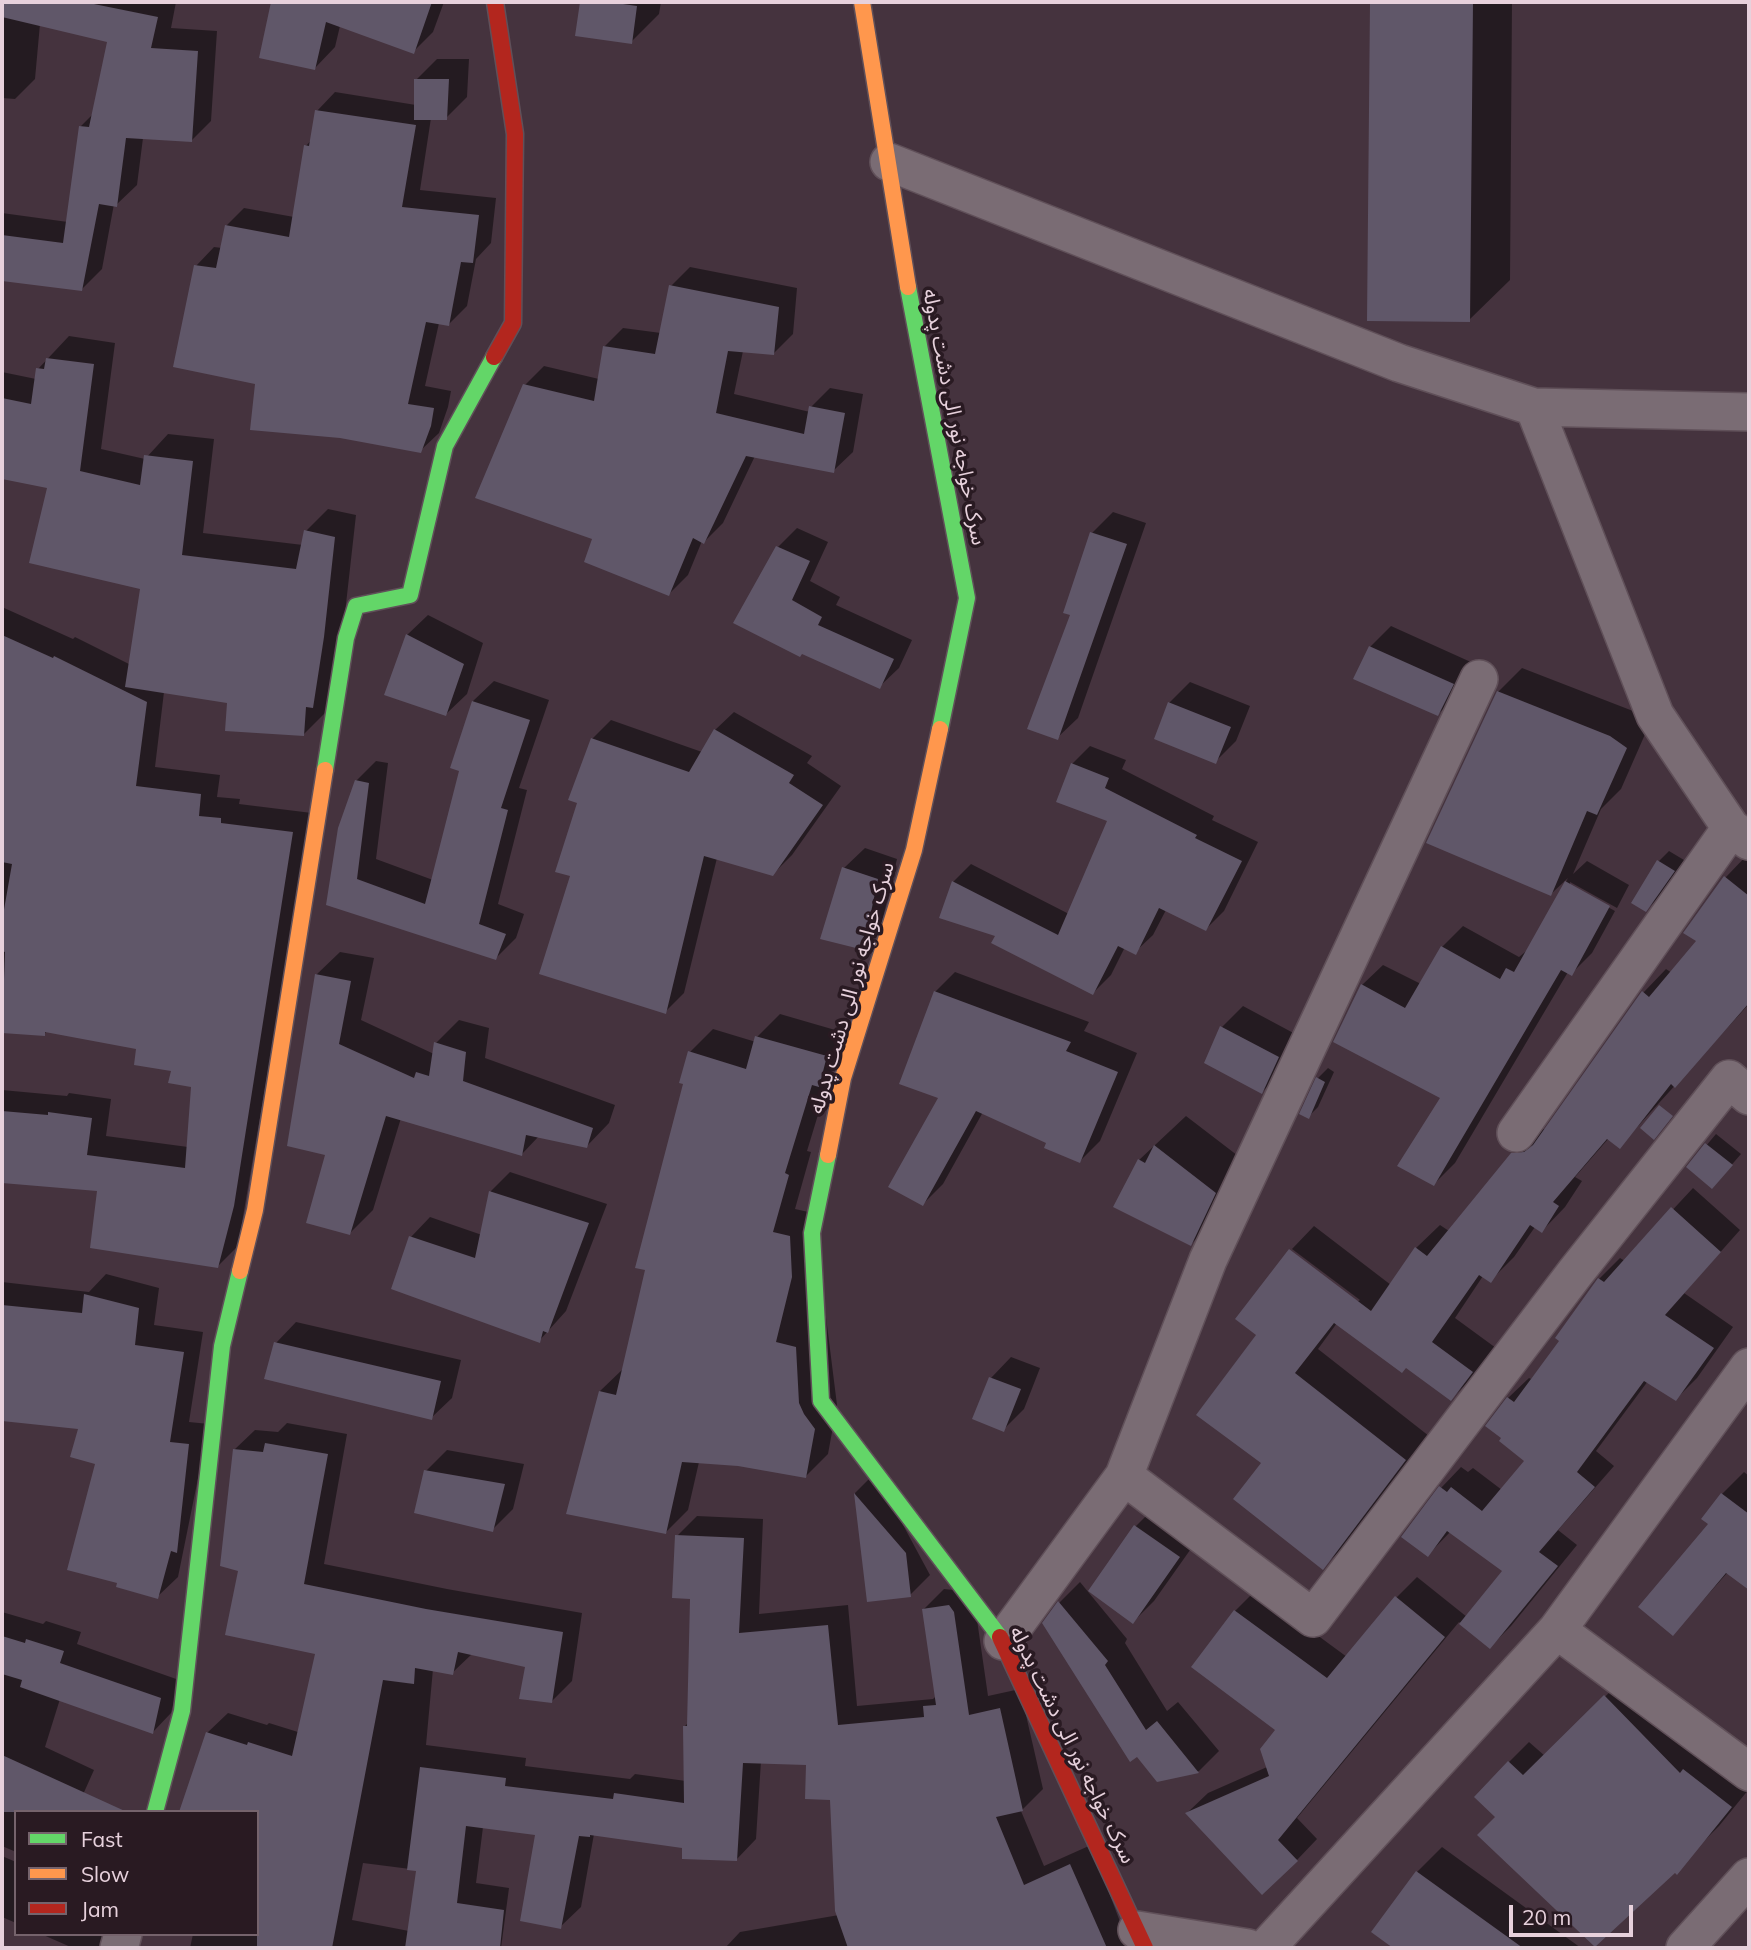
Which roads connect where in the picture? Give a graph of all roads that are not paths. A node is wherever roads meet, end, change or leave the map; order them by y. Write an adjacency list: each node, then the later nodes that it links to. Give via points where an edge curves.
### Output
1 (495, 2): 15 (main road, via 515,135 513,323 445,446 410,596 356,606 346,638 255,1210 222,1346 182,1711)
2 (862, 2): 3 (main road, سرک خواجه نور الی دشت پدوله)
3 (889, 162): 4 (street, via 1399,363); 13 (main road, سرک خواجه نور الی دشت پدوله, via 915,332 967,598 914,850 843,1078 812,1233 821,1401)
4 (1534, 407): 5 (street); 7 (street, via 1655,715)
5 (1749, 412)
6 (1479, 679): 11 (street, via 1208,1260)
7 (1740, 834): 9 (street)
8 (1749, 1096): 11 (street, via 1729,1079 1313,1618)
9 (1516, 1133)
10 (1749, 1367): 12 (street)
11 (1124, 1476): 13 (street)
12 (1557, 1630): 14 (street); 19 (street)
13 (1003, 1641): 17 (main road, سرک خواجه نور الی دشت پدوله)
14 (1749, 1772)
15 (156, 1810)
16 (1749, 1877): 20 (street)
17 (1141, 1939): 18 (street)
18 (1248, 1948)
19 (1266, 1948)
20 (1685, 1948)

